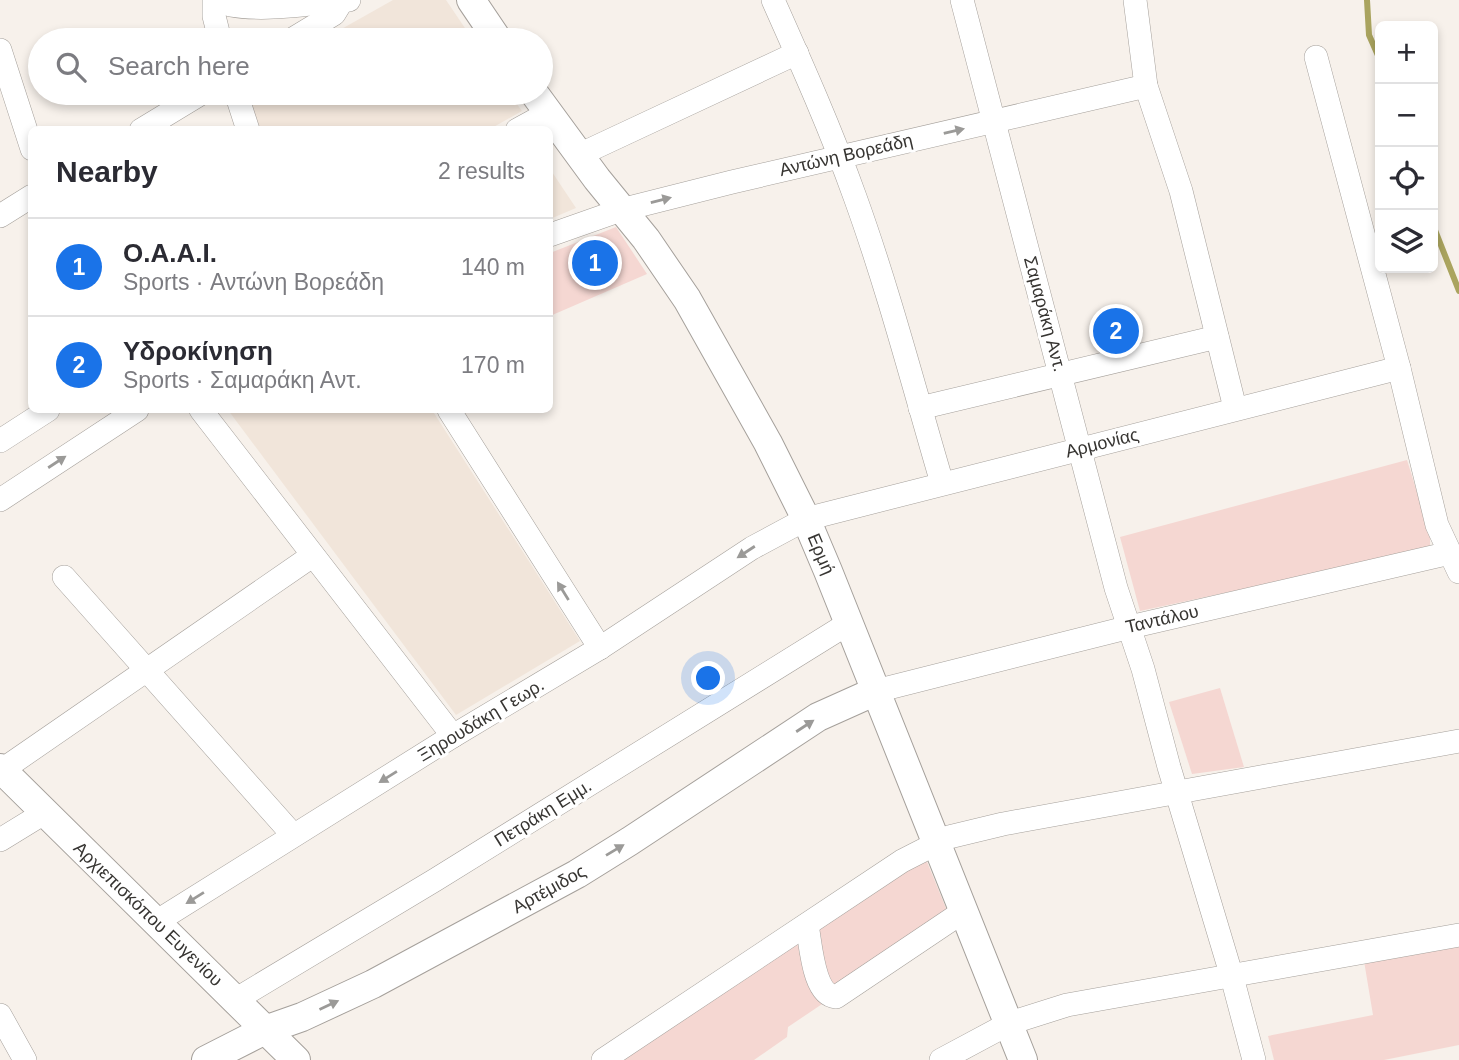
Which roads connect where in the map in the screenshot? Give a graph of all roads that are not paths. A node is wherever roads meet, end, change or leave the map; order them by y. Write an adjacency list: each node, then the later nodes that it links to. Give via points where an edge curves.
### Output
1 (215, 0): 7 (street, via 249,7); 8 (street)
2 (349, 0): 7 (street)
3 (471, 0): 10 (street)
4 (773, 0): 12 (street)
5 (962, 0): 20 (street, Σαμαράκη Αντ.)
6 (1135, 0): 14 (street)
7 (342, 1): 9 (street, via 334,14)
8 (217, 28)
9 (311, 28)
10 (490, 28)
11 (0, 50): 15 (street)
12 (797, 53): 25 (street); 26 (street)
13 (1316, 57): 32 (street)
14 (1146, 86): 20 (street, Αντώνη Βορεάδη); 31 (street, via 1181,191)
15 (6, 93): 24 (street)
16 (182, 105): 21 (street)
17 (240, 105): 22 (street)
18 (539, 105): 23 (street)
19 (542, 105): 25 (street, Ερμή)
20 (994, 122): 26 (street, Αντώνη Βορεάδη, one-way to 20); 33 (street, Σαμαράκη Αντ.)
21 (148, 126)
22 (247, 126)
23 (521, 126)
24 (28, 140)
25 (579, 155): 28 (street, Ερμή)
26 (840, 157): 28 (street, Αντώνη Βορεάδη, one-way to 26); 34 (street)
27 (28, 198): 29 (street)
28 (621, 210): 30 (street, Αντώνη Βορεάδη); 44 (street, Ερμή, via 646,239 700,321)
29 (0, 216)
30 (553, 234)
31 (1217, 337): 33 (street); 35 (street)
32 (1399, 368): 35 (street, Αρμονίας); 46 (street, via 1437,525)
33 (1060, 374): 34 (street); 41 (street, Σαμαράκη Αντ.)
34 (920, 408): 42 (street)
35 (1235, 408): 41 (street, Αρμονίας)
36 (43, 413): 40 (street)
37 (132, 413): 43 (street, one-way to 37)
38 (203, 413): 45 (street)
39 (451, 413): 50 (street, one-way to 39)
40 (0, 441)
41 (1079, 449): 42 (street, Αρμονίας); 49 (street, Σαμαράκη Αντ.)
42 (942, 483): 44 (street, Αρμονίας)
43 (0, 500)
44 (806, 519): 48 (street, Ερμή); 50 (street, Ξηρουδάκη Γεωρ., one-way to 50, via 752,548)
45 (312, 556): 51 (street); 53 (street)
46 (1454, 563): 49 (street, Ταντάλου)
47 (64, 577): 51 (street)
48 (849, 623): 52 (street, Ερμή); 66 (street, Πετράκη Εμμ.)
49 (1130, 626): 52 (street, Ταντάλου); 56 (street, Σαμαράκη Αντ.)
50 (600, 648): 53 (street, Ξηρουδάκη Γεωρ.)
51 (146, 669): 55 (street); 58 (street)
52 (876, 691): 60 (street, Ερμή); 69 (street, Αρτέμιδος, one-way to 52, via 373,984 577,874 818,717)
53 (453, 736): 58 (street, Ξηρουδάκη Γεωρ., one-way to 58)
54 (1459, 741): 56 (street)
55 (1, 769): 57 (street, Αρχιεπισκόπου Ευγενίου)
56 (1177, 793): 60 (street, via 1003,824); 65 (street, Σαμαράκη Αντ.)
57 (44, 813): 59 (street); 62 (street, Αρχιεπισκόπου Ευγενίου)
58 (293, 835): 62 (street, Ξηρουδάκη Γεωρ., one-way to 62)
59 (0, 840)
60 (937, 842): 61 (street, Ερμή); 63 (street)
61 (964, 911): 63 (street, via 836,997 830,997 818,984); 68 (street, Ερμή)
62 (156, 922): 66 (street, Αρχιεπισκόπου Ευγενίου)
63 (807, 925): 73 (street)
64 (1459, 935): 65 (street)
65 (1232, 977): 68 (street, via 1067,1004); 76 (street, Σαμαράκη Αντ.)
66 (235, 1000): 69 (street, Αρχιεπισκόπου Ευγενίου)
67 (0, 1015): 70 (street)
68 (1010, 1023): 74 (street); 75 (street, Ερμή)
69 (265, 1030): 71 (street, Αρτέμιδος); 72 (street, Αρχιεπισκόπου Ευγενίου)
70 (25, 1060)
71 (206, 1060)
72 (296, 1060)
73 (603, 1060)
74 (941, 1060)
75 (1023, 1060)
76 (1254, 1060)

